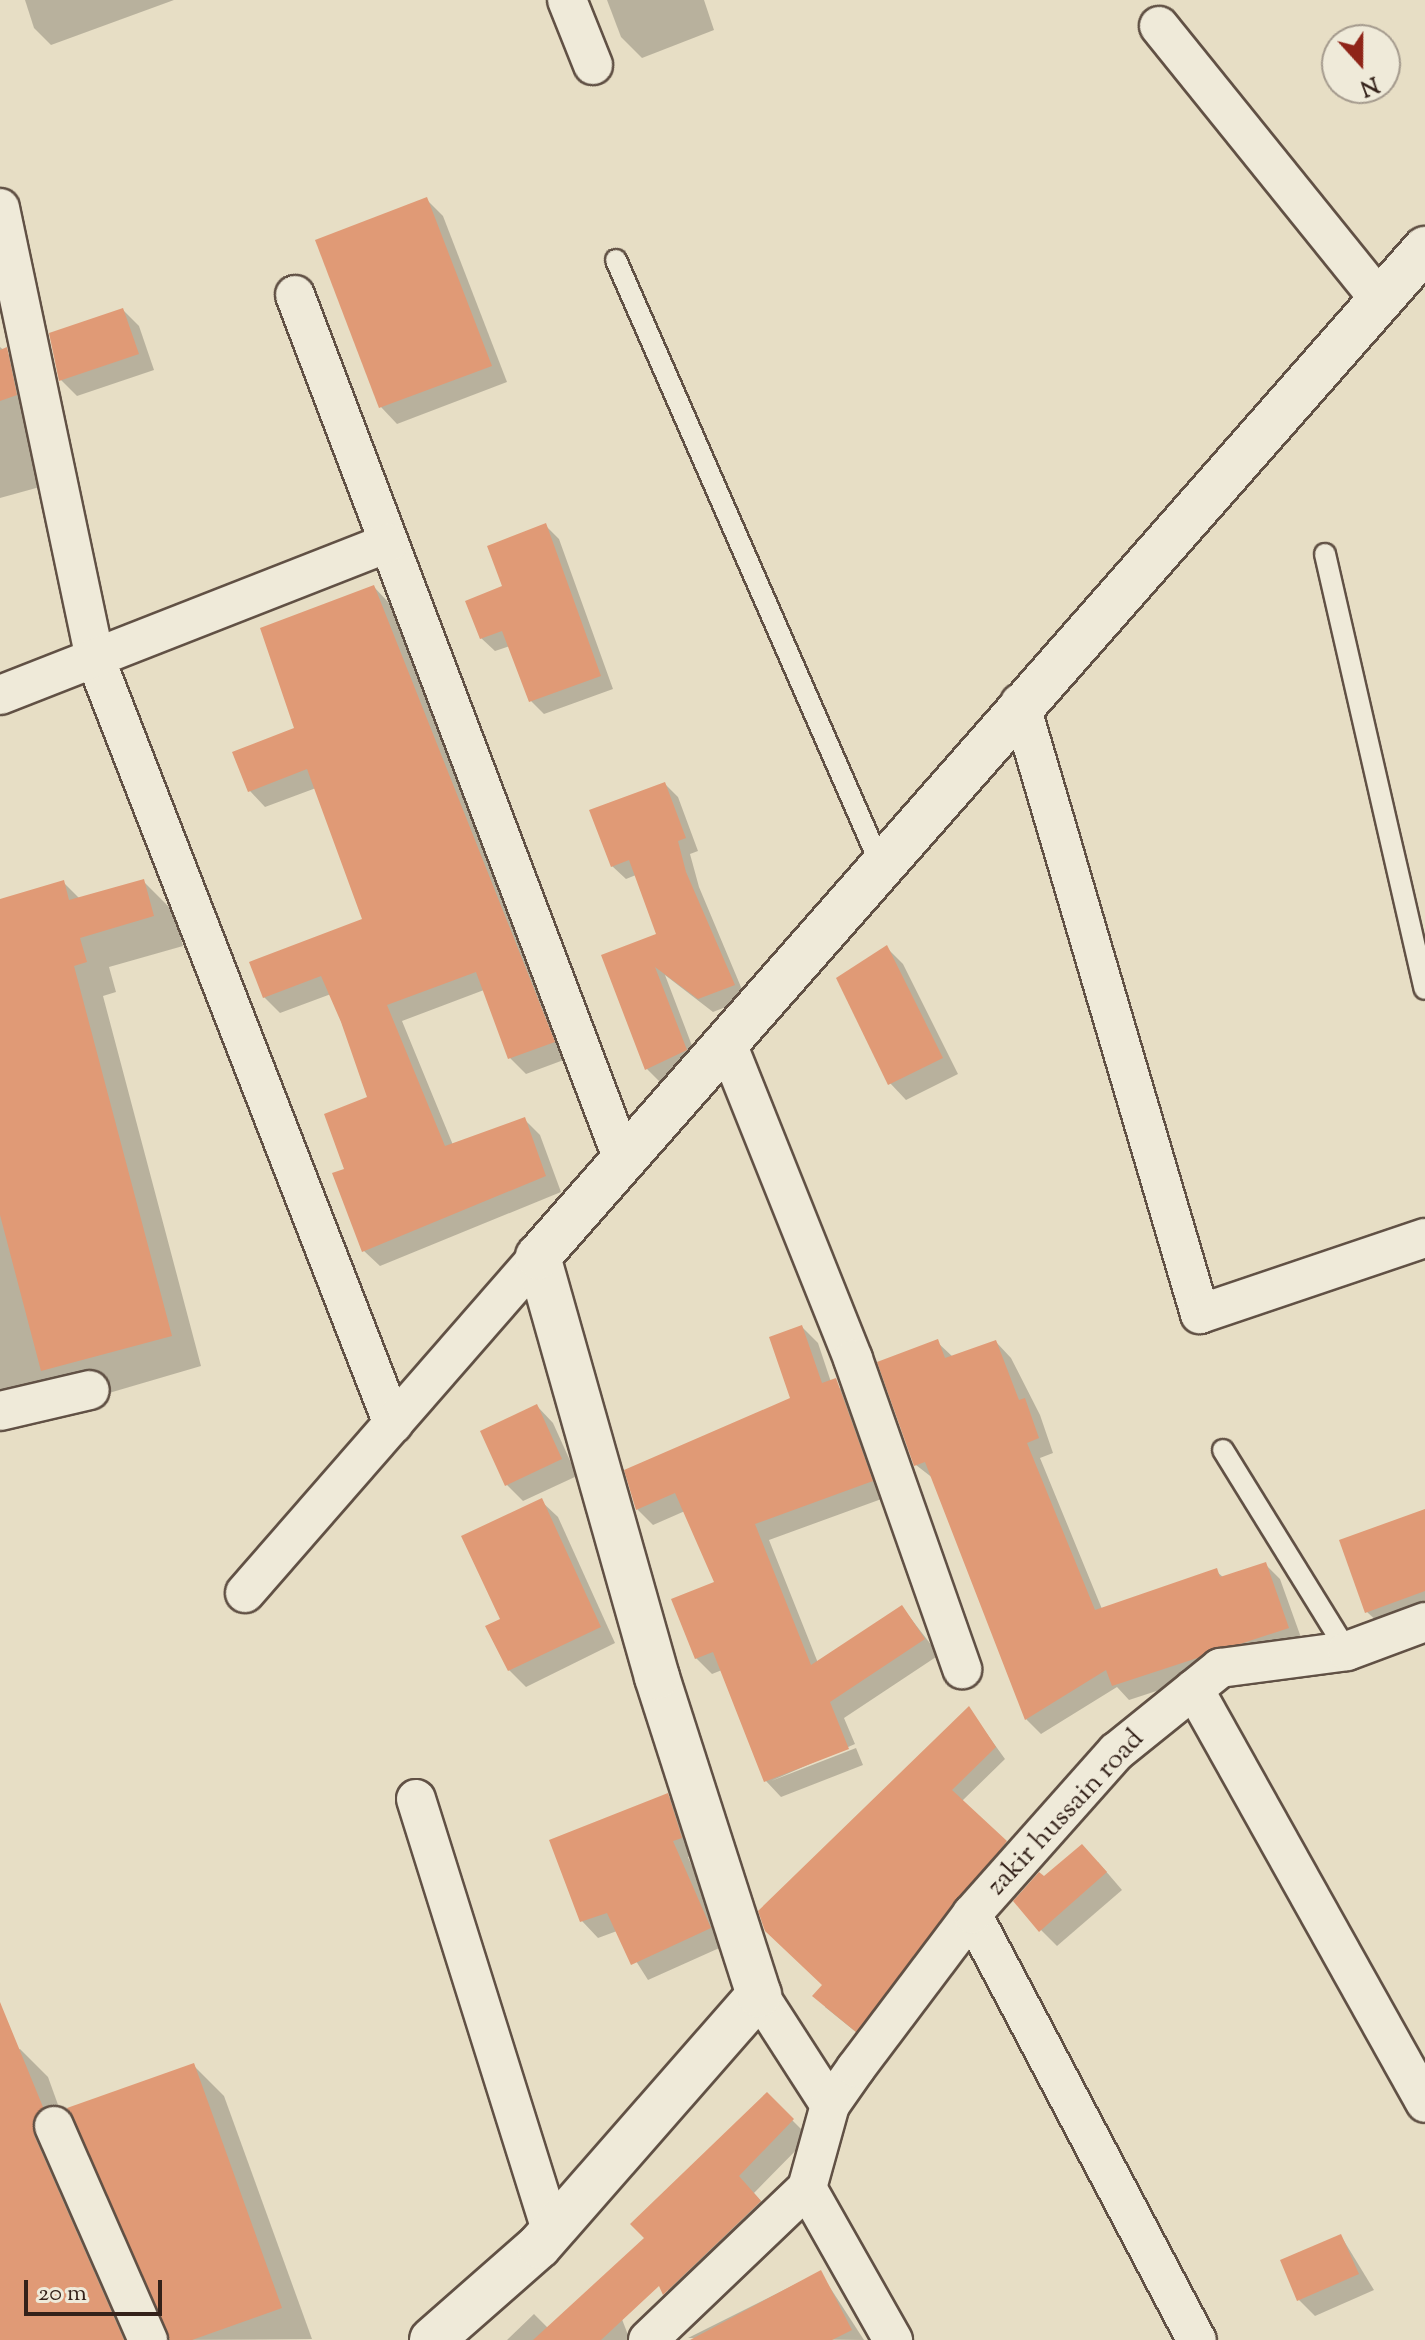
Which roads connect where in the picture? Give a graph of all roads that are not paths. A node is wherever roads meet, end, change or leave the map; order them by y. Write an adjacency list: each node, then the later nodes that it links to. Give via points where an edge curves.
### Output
1 (567, 0): 3 (street)
2 (1159, 26): 8 (street)
3 (593, 65)
4 (0, 208): 11 (street)
5 (1425, 249): 8 (street)
6 (616, 260): 14 (lane)
7 (295, 295): 9 (street)
8 (1379, 299): 13 (street)
9 (388, 543): 11 (street); 17 (street)
10 (1325, 554): 15 (lane)
11 (95, 658): 12 (street); 22 (street)
12 (0, 695)
13 (1020, 703): 14 (street); 18 (street, via 1200,1314)
14 (880, 863): 16 (street)
15 (1425, 989)
16 (726, 1041): 17 (street); 27 (street, via 853,1359)
17 (623, 1160): 19 (street)
18 (1425, 1238)
19 (538, 1257): 22 (street); 31 (street, via 657,1677)
20 (90, 1390): 21 (street)
21 (0, 1411)
22 (393, 1424): 24 (street)
23 (1223, 1450): 26 (lane)
24 (245, 1593)
25 (1425, 1622): 26 (street, zakir hussain road)
26 (1347, 1651): 28 (street, zakir hussain road, via 1220,1668)
27 (962, 1669)
28 (1194, 1689): 30 (street, zakir hussain road, via 1116,1752); 32 (street)
29 (416, 1799): 36 (street)
30 (972, 1914): 33 (street, zakir hussain road); 41 (street)
31 (759, 1995): 33 (street); 36 (street)
32 (1425, 2103)
33 (830, 2105): 35 (street, zakir hussain road)
34 (54, 2126): 37 (street)
35 (807, 2188): 39 (street); 40 (street)
36 (552, 2232): 38 (street)
37 (148, 2340)
38 (432, 2340)
39 (648, 2340)
40 (893, 2340)
41 (1197, 2340)

